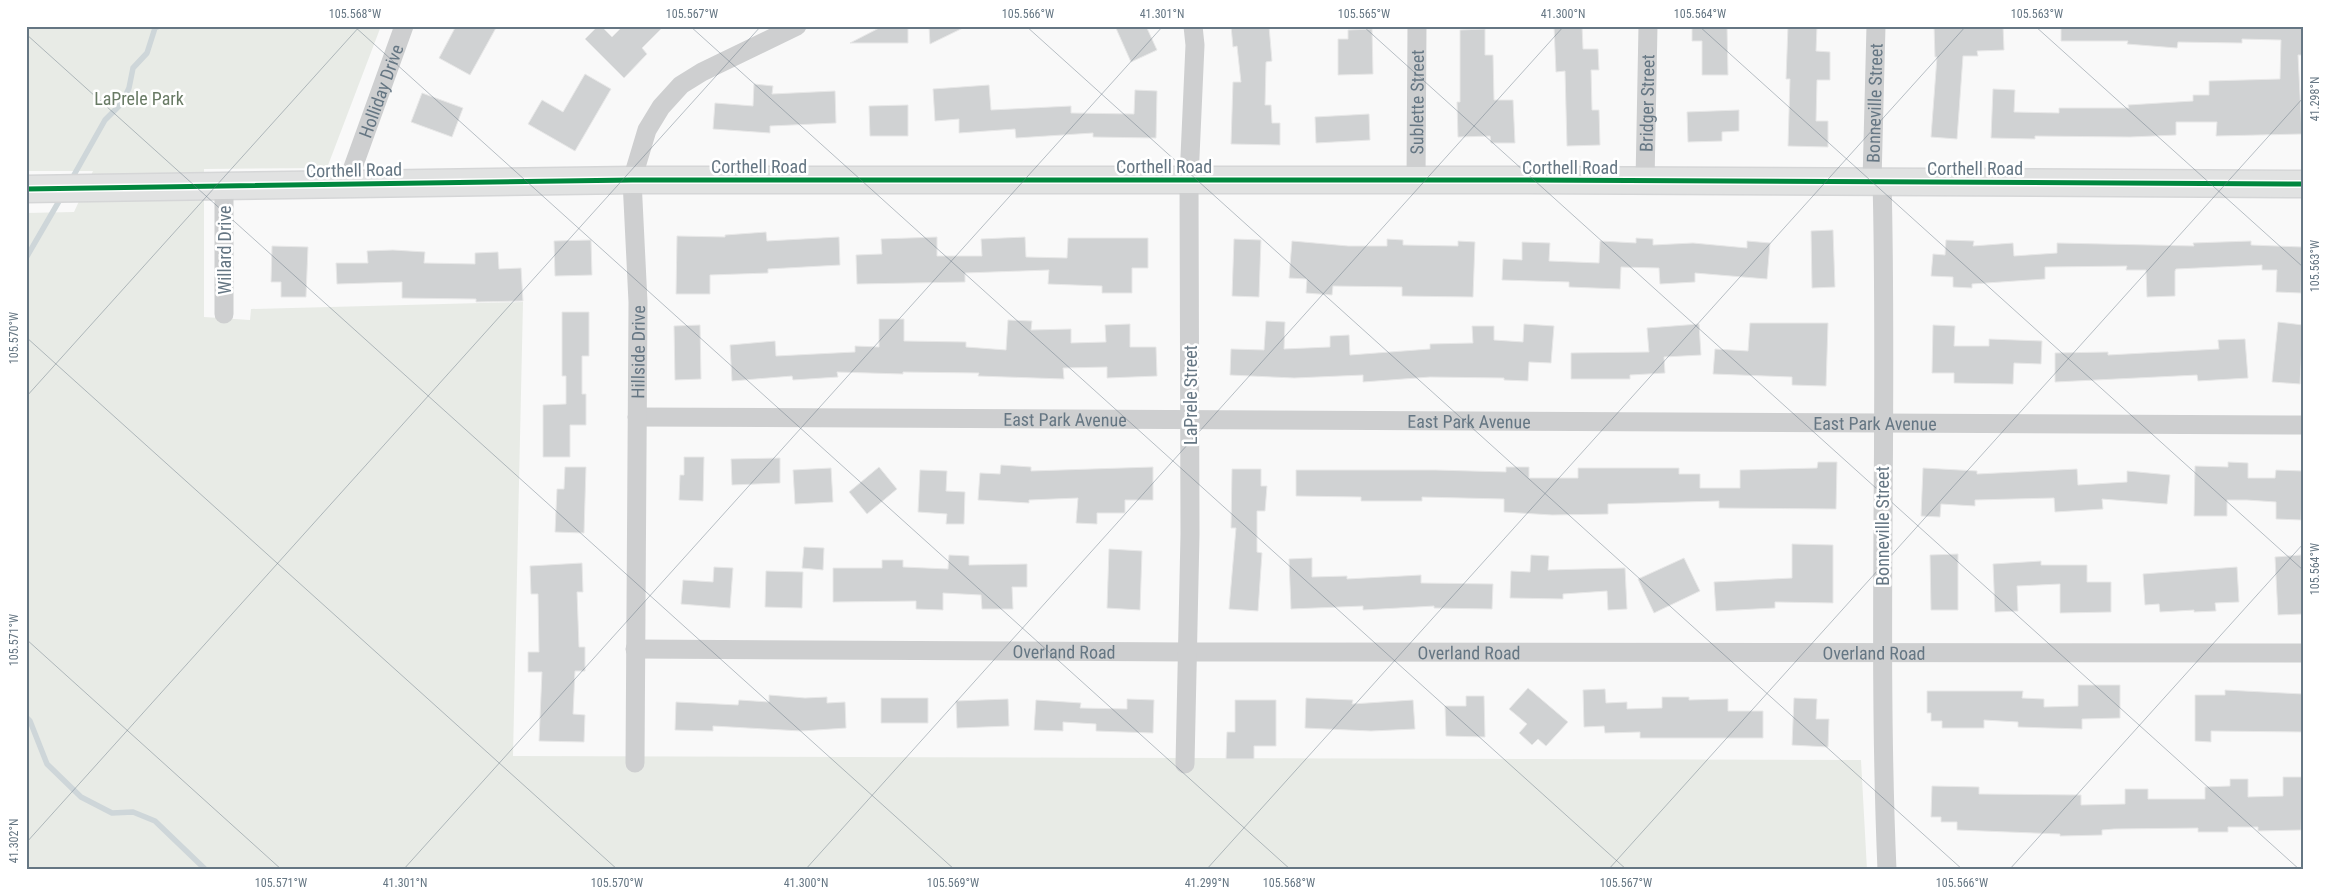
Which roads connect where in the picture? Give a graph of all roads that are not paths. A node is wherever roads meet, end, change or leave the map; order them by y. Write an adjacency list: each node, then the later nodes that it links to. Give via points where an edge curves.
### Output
1 (404, 26): 12 (street, Holliday Drive)
2 (797, 26): 8 (street, Hillside Drive, via 681,85 646,130)
3 (1193, 26): 7 (street, LaPrele Street)
4 (1417, 26): 9 (street, Sublette Street)
5 (1648, 26): 10 (street, Bridger Street)
6 (1876, 26): 11 (street, Bonneville Street)
7 (1189, 179): 8 (street, Corthell Road); 9 (street, Corthell Road); 18 (street, LaPrele Street)
8 (632, 180): 12 (street, Corthell Road); 17 (street, Hillside Drive, via 638,302)
9 (1416, 180): 10 (street, Corthell Road)
10 (1645, 181): 11 (street, Corthell Road)
11 (1877, 181): 13 (street, Corthell Road); 19 (street, Bonneville Street, via 1885,308)
12 (347, 184): 14 (street, Corthell Road)
13 (2303, 184)
14 (224, 186): 15 (street, Corthell Road); 16 (street, Willard Drive)
15 (26, 189)
16 (224, 314)
17 (637, 417): 18 (street, East Park Avenue); 21 (street, Hillside Drive)
18 (1190, 421): 19 (street, East Park Avenue); 22 (street, LaPrele Street)
19 (1883, 422): 20 (street, East Park Avenue); 23 (street, Bonneville Street)
20 (2303, 424)
21 (635, 650): 22 (street, Overland Road); 25 (street, Hillside Drive)
22 (1188, 652): 23 (street, Overland Road); 26 (street, LaPrele Street)
23 (1882, 653): 24 (street, Overland Road); 27 (street, Bonneville Street)
24 (2303, 653)
25 (635, 763)
26 (1185, 764)
27 (1887, 870)

